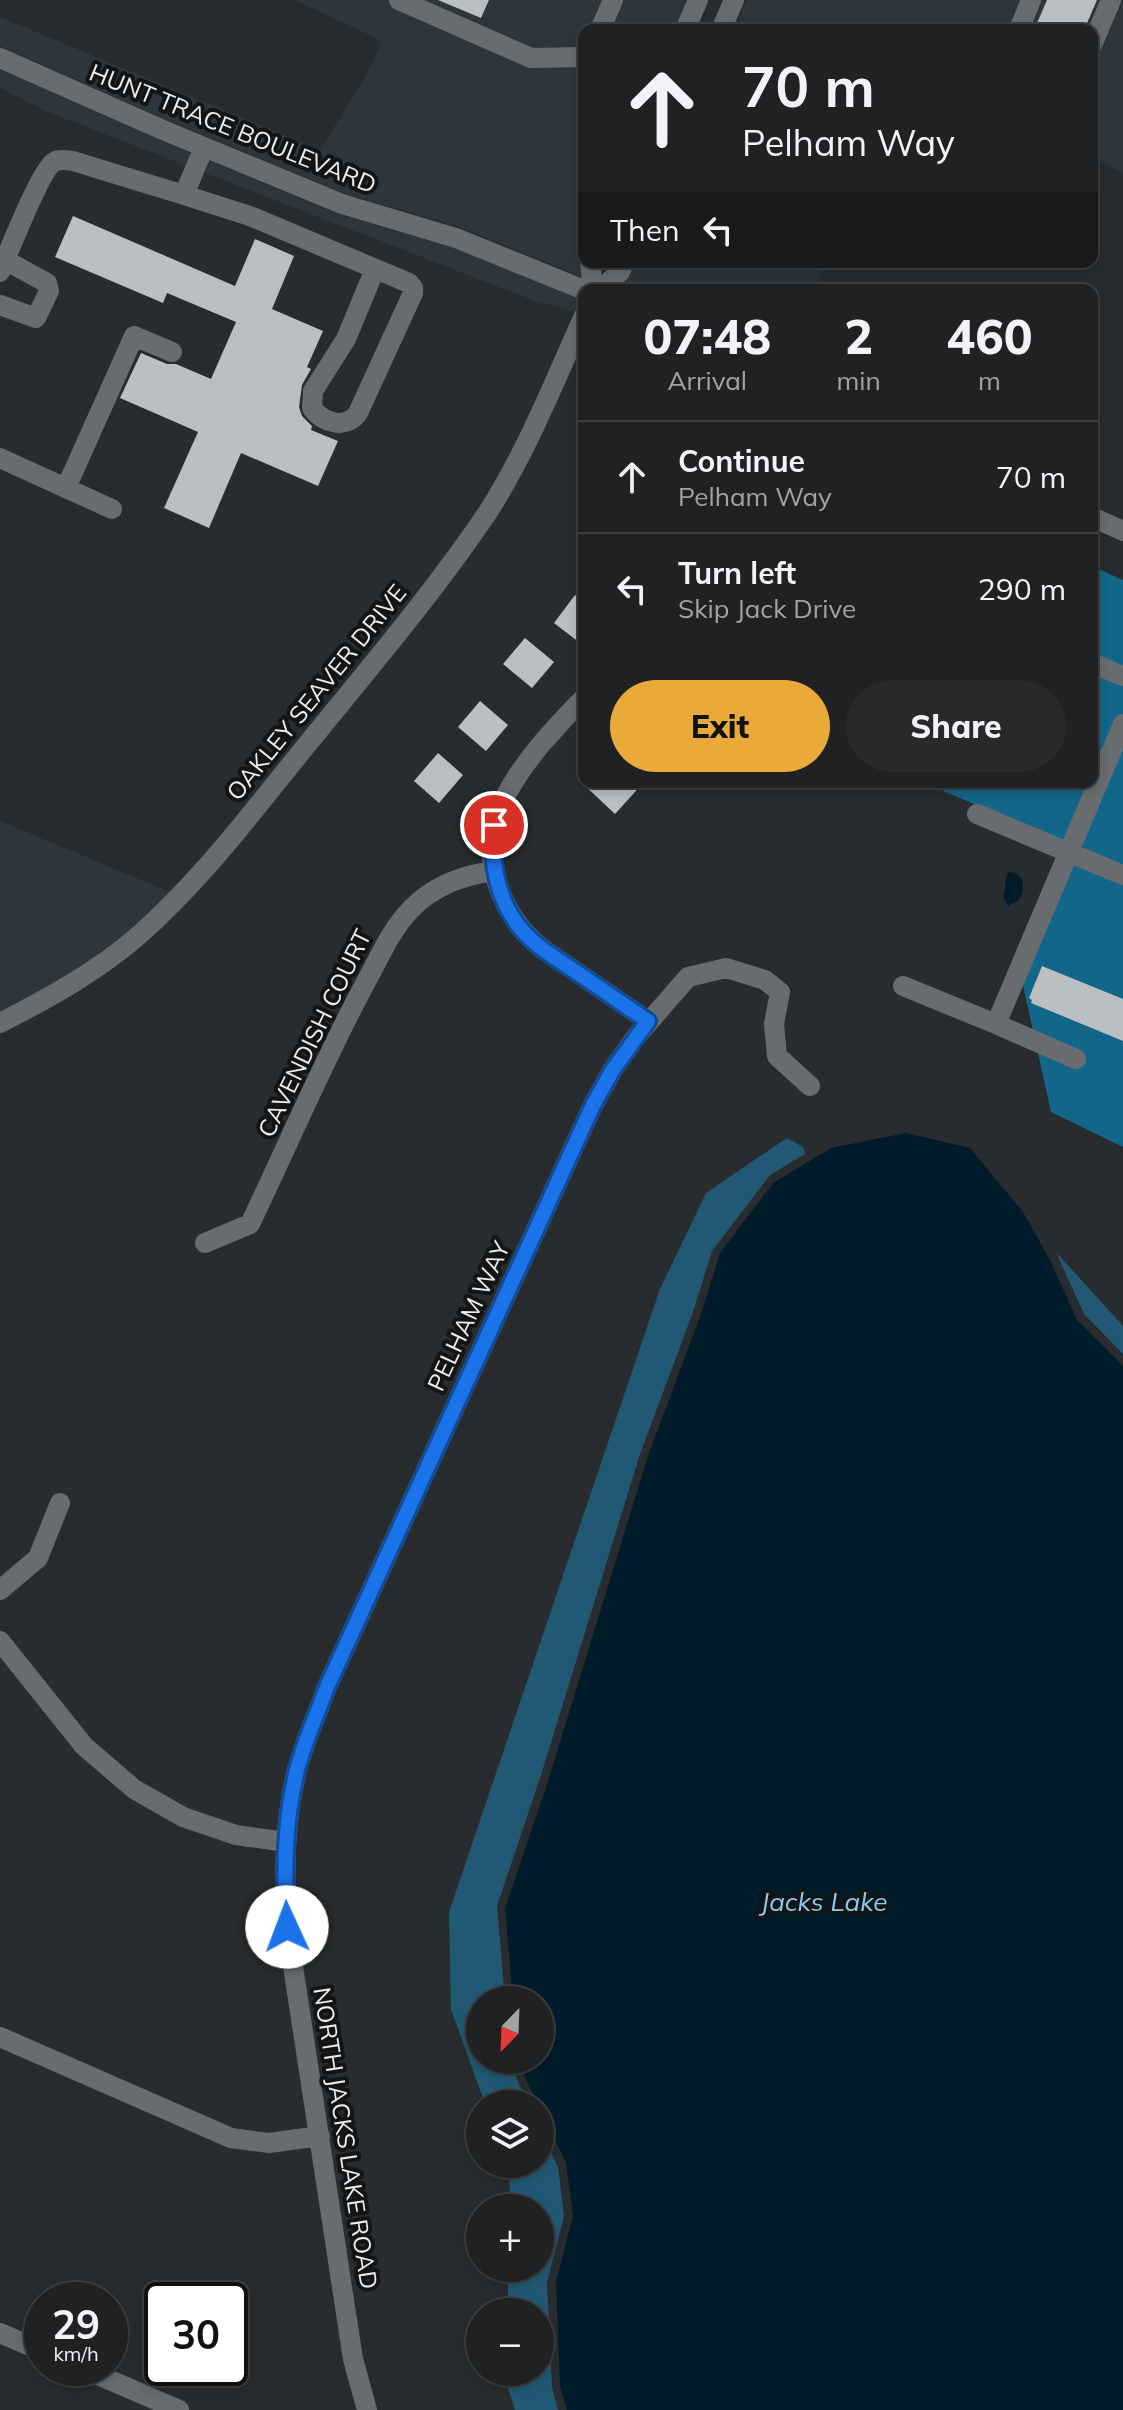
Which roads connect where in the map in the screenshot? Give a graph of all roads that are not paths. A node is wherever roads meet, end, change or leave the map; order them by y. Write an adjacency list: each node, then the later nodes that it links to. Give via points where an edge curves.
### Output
1 (399, 0): 12 (street, via 531,58)
2 (613, 0): 7 (street)
3 (698, 0): 8 (street)
4 (734, 0): 9 (street)
5 (1031, 0): 10 (street)
6 (1111, 0): 11 (street)
7 (603, 24)
8 (688, 24)
9 (724, 24)
10 (1021, 24)
11 (1098, 31)
12 (578, 57)
13 (0, 58): 14 (street, HUNT TRACE BOULEVARD)
14 (204, 147): 15 (street); 20 (street, HUNT TRACE BOULEVARD, via 342,204 456,238)
15 (184, 195): 16 (street, via 73,161 53,162); 18 (street, via 250,216)
16 (3, 266): 21 (street, via 47,283 49,291 36,318)
17 (622, 268): 19 (street)
18 (375, 269): 18 (street, via 409,283 413,293 358,413 347,422 330,421 312,408 311,396 346,339)
19 (604, 284)
20 (578, 287)
21 (0, 305)
22 (578, 329): 41 (street, OAKLEY SEAVER DRIVE, via 524,449 489,510 434,588 226,844 136,937 91,972)
23 (172, 352): 25 (street, via 134,336)
24 (0, 458): 25 (street)
25 (66, 488): 26 (street)
26 (112, 509)
27 (1098, 520): 28 (street)
28 (1123, 531)
29 (1098, 666): 30 (street)
30 (1123, 676)
31 (578, 704): 37 (street, via 511,783 500,804 494,825)
32 (1123, 724): 33 (street)
33 (1098, 783)
34 (1096, 788): 36 (street)
35 (977, 814): 36 (street)
36 (1069, 852): 38 (street); 42 (street)
37 (494, 871): 40 (street, via 506,906 536,944); 45 (street, CAVENDISH COURT, via 431,892 397,926 349,1013 250,1224)
38 (1123, 875)
39 (903, 986): 42 (street)
40 (648, 1021): 44 (street, PELHAM WAY, via 688,977 726,968 765,980 780,992 774,1024 777,1056); 49 (street, PELHAM WAY, via 593,1105)
41 (0, 1023)
42 (996, 1024): 43 (street)
43 (1076, 1059)
44 (810, 1086)
45 (205, 1243)
46 (60, 1503): 47 (street, via 38,1558)
47 (0, 1590)
48 (0, 1641): 50 (street, via 84,1746 134,1789 183,1817 236,1835)
49 (311, 1731): 50 (street, NORTH JACKS LAKE ROAD, via 297,1769)
50 (286, 1842): 52 (street, NORTH JACKS LAKE ROAD, via 287,1927)
51 (0, 2037): 52 (street, via 231,2138 269,2143)
52 (320, 2136): 57 (street, NORTH JACKS LAKE ROAD, via 353,2359)
53 (0, 2333): 54 (street)
54 (24, 2343)
55 (124, 2386): 56 (street)
56 (179, 2410)
57 (367, 2410)

